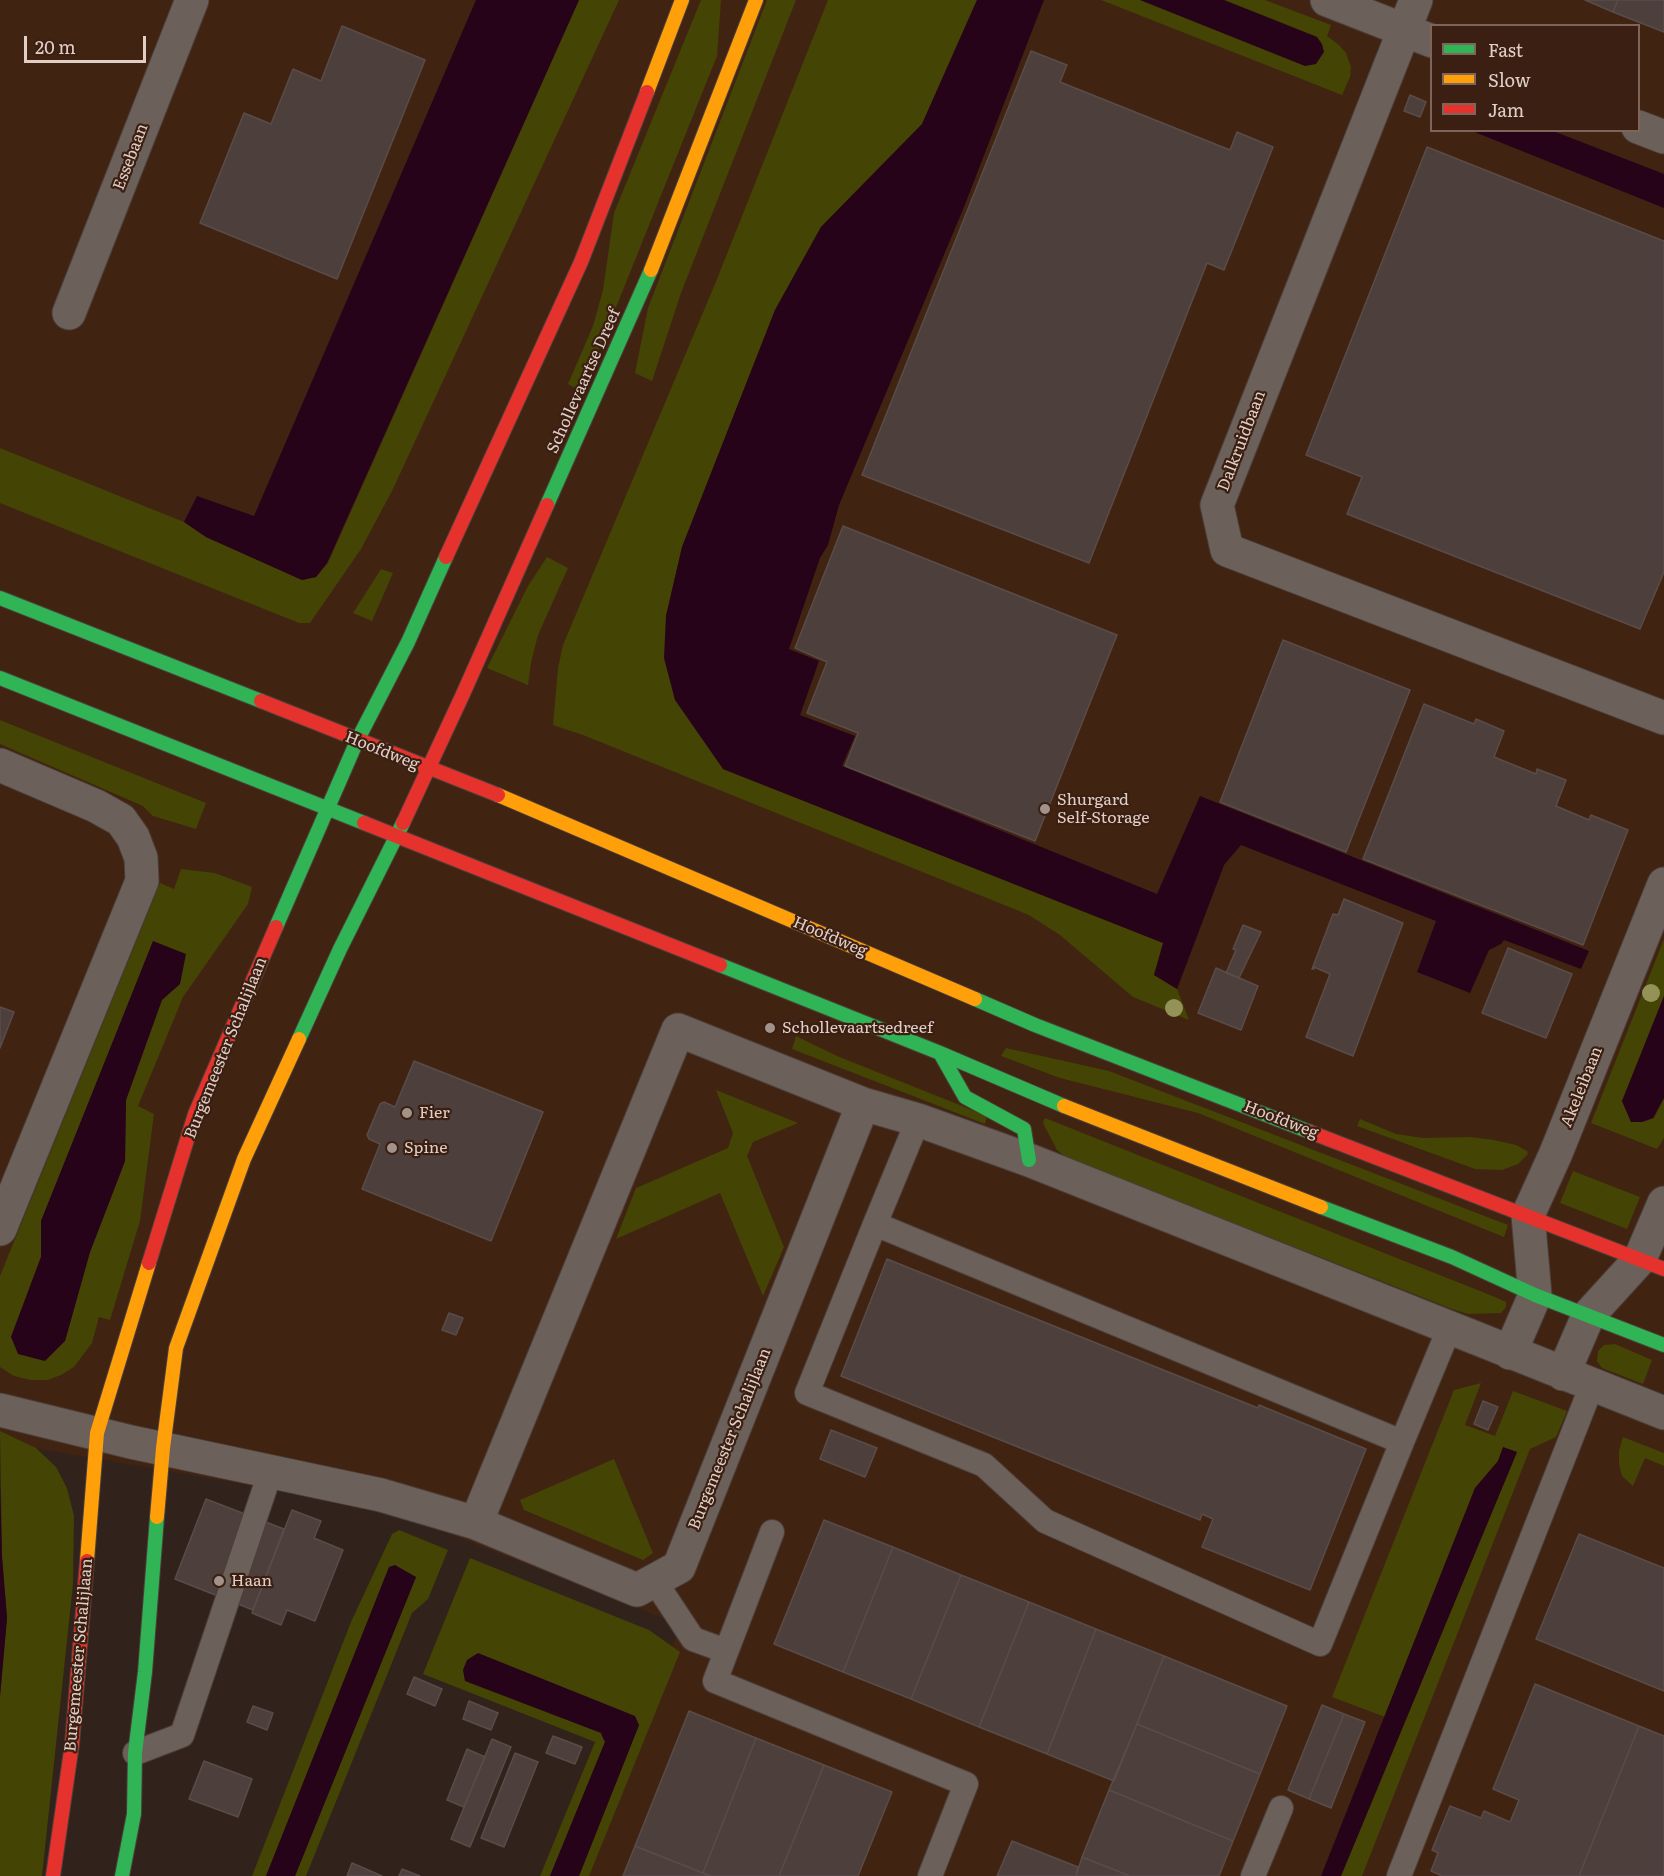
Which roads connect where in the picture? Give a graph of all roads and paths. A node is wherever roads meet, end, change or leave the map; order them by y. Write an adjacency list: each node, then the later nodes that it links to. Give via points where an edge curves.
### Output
1 (192, 0): 8 (street, Essebaan)
2 (682, 0): 12 (main road, via 580,262 408,642)
3 (756, 0): 14 (main road, Schollevaartse Dreef, via 644,287)
4 (1327, 0): 5 (street)
5 (1417, 23): 11 (street, Dalkruidbaan, via 1217,505 1227,550)
6 (1640, 128): 7 (street)
7 (1664, 137)
8 (69, 314)
9 (0, 598): 12 (main road, Hoofdweg)
10 (0, 678): 15 (main road)
11 (1664, 718)
12 (357, 741): 14 (main road, Hoofdweg); 15 (main road, Burgemeester Schalijlaan)
13 (0, 765): 25 (street, via 121,820 141,858 142,880)
14 (427, 769): 16 (main road); 23 (main road, Hoofdweg, via 527,807 1035,1024)
15 (328, 809): 16 (main road); 35 (main road, Burgemeester Schalijlaan, via 195,1114)
16 (396, 837): 18 (main road); 37 (main road, via 244,1159 176,1348)
17 (1664, 885): 23 (street, Akeleibaan)
18 (940, 1053): 21 (main road, via 966,1096 1024,1129); 27 (main road, via 1103,1123 1452,1257)
19 (863, 1104): 20 (street); 39 (street, via 678,1030); 41 (street, Burgemeester Schalijlaan, via 679,1567)
20 (918, 1120): 21 (street); 24 (lane)
21 (1029, 1160): 29 (street)
22 (1664, 1203): 26 (street)
23 (1528, 1215): 26 (main road, Hoofdweg); 27 (street, Akeleibaan)
24 (875, 1224): 36 (lane); 36 (lane, via 807,1393 984,1465 1045,1521 1320,1644)
25 (0, 1230)
26 (1652, 1264): 28 (street)
27 (1535, 1295): 28 (main road); 31 (street)
28 (1588, 1316): 30 (main road); 32 (street)
29 (1449, 1329): 31 (street); 36 (lane)
30 (1664, 1345)
31 (1510, 1353): 32 (street)
32 (1578, 1380): 34 (street); 49 (lane)
33 (0, 1410): 35 (street, Burgemeester Schalijlaan)
34 (1664, 1413)
35 (97, 1433): 37 (street, Burgemeester Schalijlaan); 45 (main road, Burgemeester Schalijlaan, via 72,1744)
36 (1402, 1442)
37 (163, 1448): 38 (street, Burgemeester Schalijlaan); 43 (main road)
38 (271, 1470): 39 (street, Burgemeester Schalijlaan, via 381,1495); 43 (lane, via 182,1735)
39 (476, 1523): 41 (street, Burgemeester Schalijlaan, via 637,1590)
40 (772, 1532): 42 (lane)
41 (654, 1580): 42 (lane, via 693,1639)
42 (726, 1651): 47 (lane, via 715,1681 966,1784)
43 (135, 1753): 46 (main road, via 134,1814)
44 (1281, 1808): 48 (lane)
45 (53, 1876)
46 (122, 1876)
47 (930, 1876)
48 (1253, 1876)
49 (1400, 1876)

